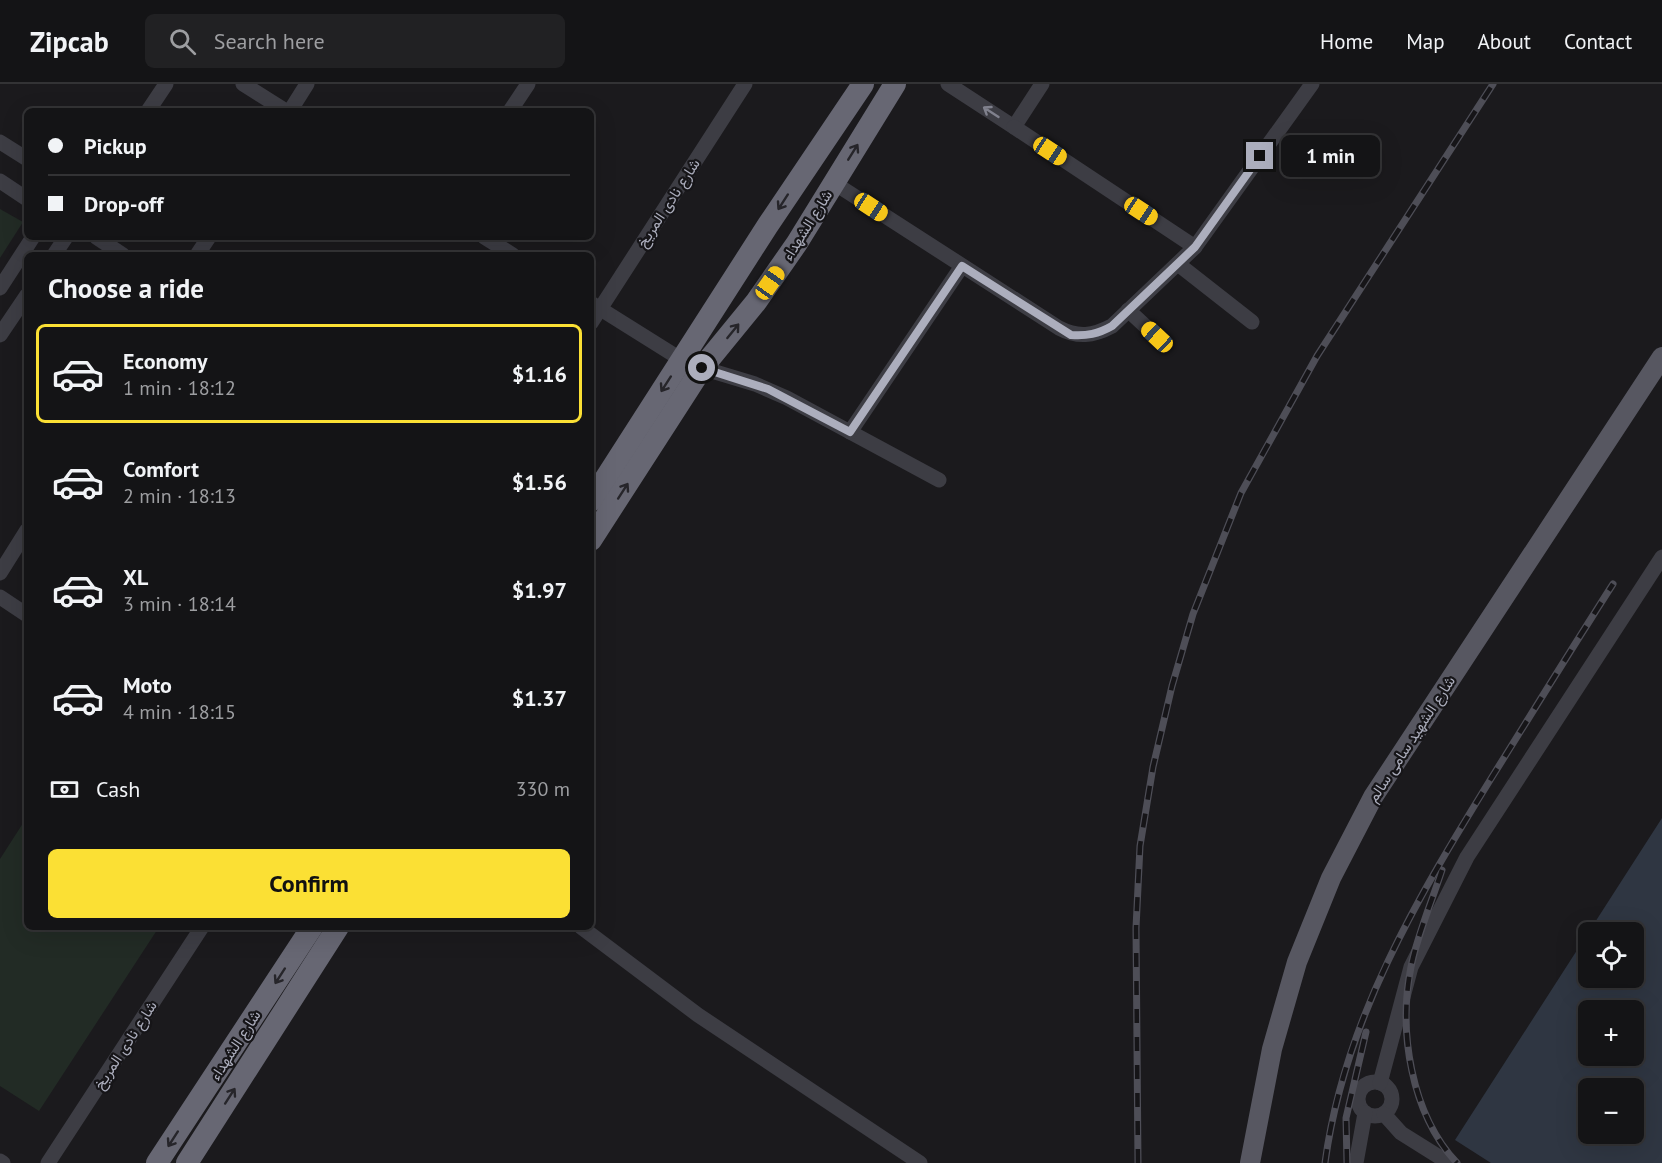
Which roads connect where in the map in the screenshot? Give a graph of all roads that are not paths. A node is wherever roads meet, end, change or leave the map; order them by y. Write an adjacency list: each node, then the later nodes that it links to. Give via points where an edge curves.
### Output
1 (166, 84): 11 (street)
2 (243, 84): 12 (street)
3 (307, 84): 13 (street)
4 (528, 84): 14 (street)
5 (746, 84): 35 (street, شارع نادى المريخ)
6 (863, 84): 21 (highway, شارع الشهداء, one-way to 21)
7 (895, 84): 19 (highway, شارع الشهداء, one-way to 7)
8 (948, 84): 15 (street, one-way to 8)
9 (1042, 84): 15 (street)
10 (1312, 84): 26 (street)
11 (150, 108)
12 (283, 108)
13 (290, 108)
14 (512, 108)
15 (1014, 128): 26 (street)
16 (0, 142): 17 (street)
17 (24, 157)
18 (0, 181): 20 (street)
19 (834, 183): 25 (highway, شارع الشهداء); 30 (street)
20 (24, 194)
21 (768, 225): 25 (highway, via 780,239); 31 (highway, شارع الشهداء)
22 (31, 240): 32 (street)
23 (100, 240): 27 (street)
24 (489, 240): 28 (street)
25 (797, 243): 34 (highway, شارع الشهداء)
26 (1195, 247): 29 (street)
27 (118, 252)
28 (508, 252)
29 (1178, 264): 36 (street); 37 (street)
30 (962, 266): 36 (street, via 1071,335 1100,333); 42 (street)
31 (731, 283): 34 (highway, via 747,289); 41 (highway, شارع الشهداء)
32 (0, 288)
33 (24, 299): 38 (street)
34 (756, 302): 41 (highway, شارع الشهداء, one-way to 34)
35 (596, 306): 41 (street)
36 (1128, 310): 39 (street)
37 (1251, 322)
38 (0, 335)
39 (1157, 337)
40 (1662, 357): 62 (main road, شارع الشهيد سامى سالم, via 1373,797 1331,878 1297,962 1272,1049)
41 (692, 364): 42 (street, via 768,389); 44 (highway, شارع الشهداء, one-way to 44); 46 (highway, شارع الشهداء, one-way to 41)
42 (850, 432): 43 (street)
43 (939, 480)
44 (594, 497)
45 (24, 535): 48 (street)
46 (594, 535)
47 (1662, 557): 55 (street, via 1467,857 1411,967)
48 (0, 573)
49 (0, 597): 50 (street)
50 (24, 613)
51 (199, 930): 58 (street, شارع نادى المريخ)
52 (310, 930): 59 (highway, شارع الشهداء, one-way to 59)
53 (336, 930): 60 (highway, شارع الشهداء, one-way to 53)
54 (585, 930): 61 (street, via 698,1015)
55 (1380, 1083): 56 (street, via 1362,1089 1359,1102); 57 (street, via 1392,1097)
56 (1365, 1113): 57 (street); 63 (street)
57 (1384, 1114): 64 (street, via 1401,1133)
58 (48, 1163)
59 (158, 1163)
60 (187, 1163)
61 (920, 1163)
62 (1250, 1163)
63 (1356, 1163)
64 (1449, 1163)

